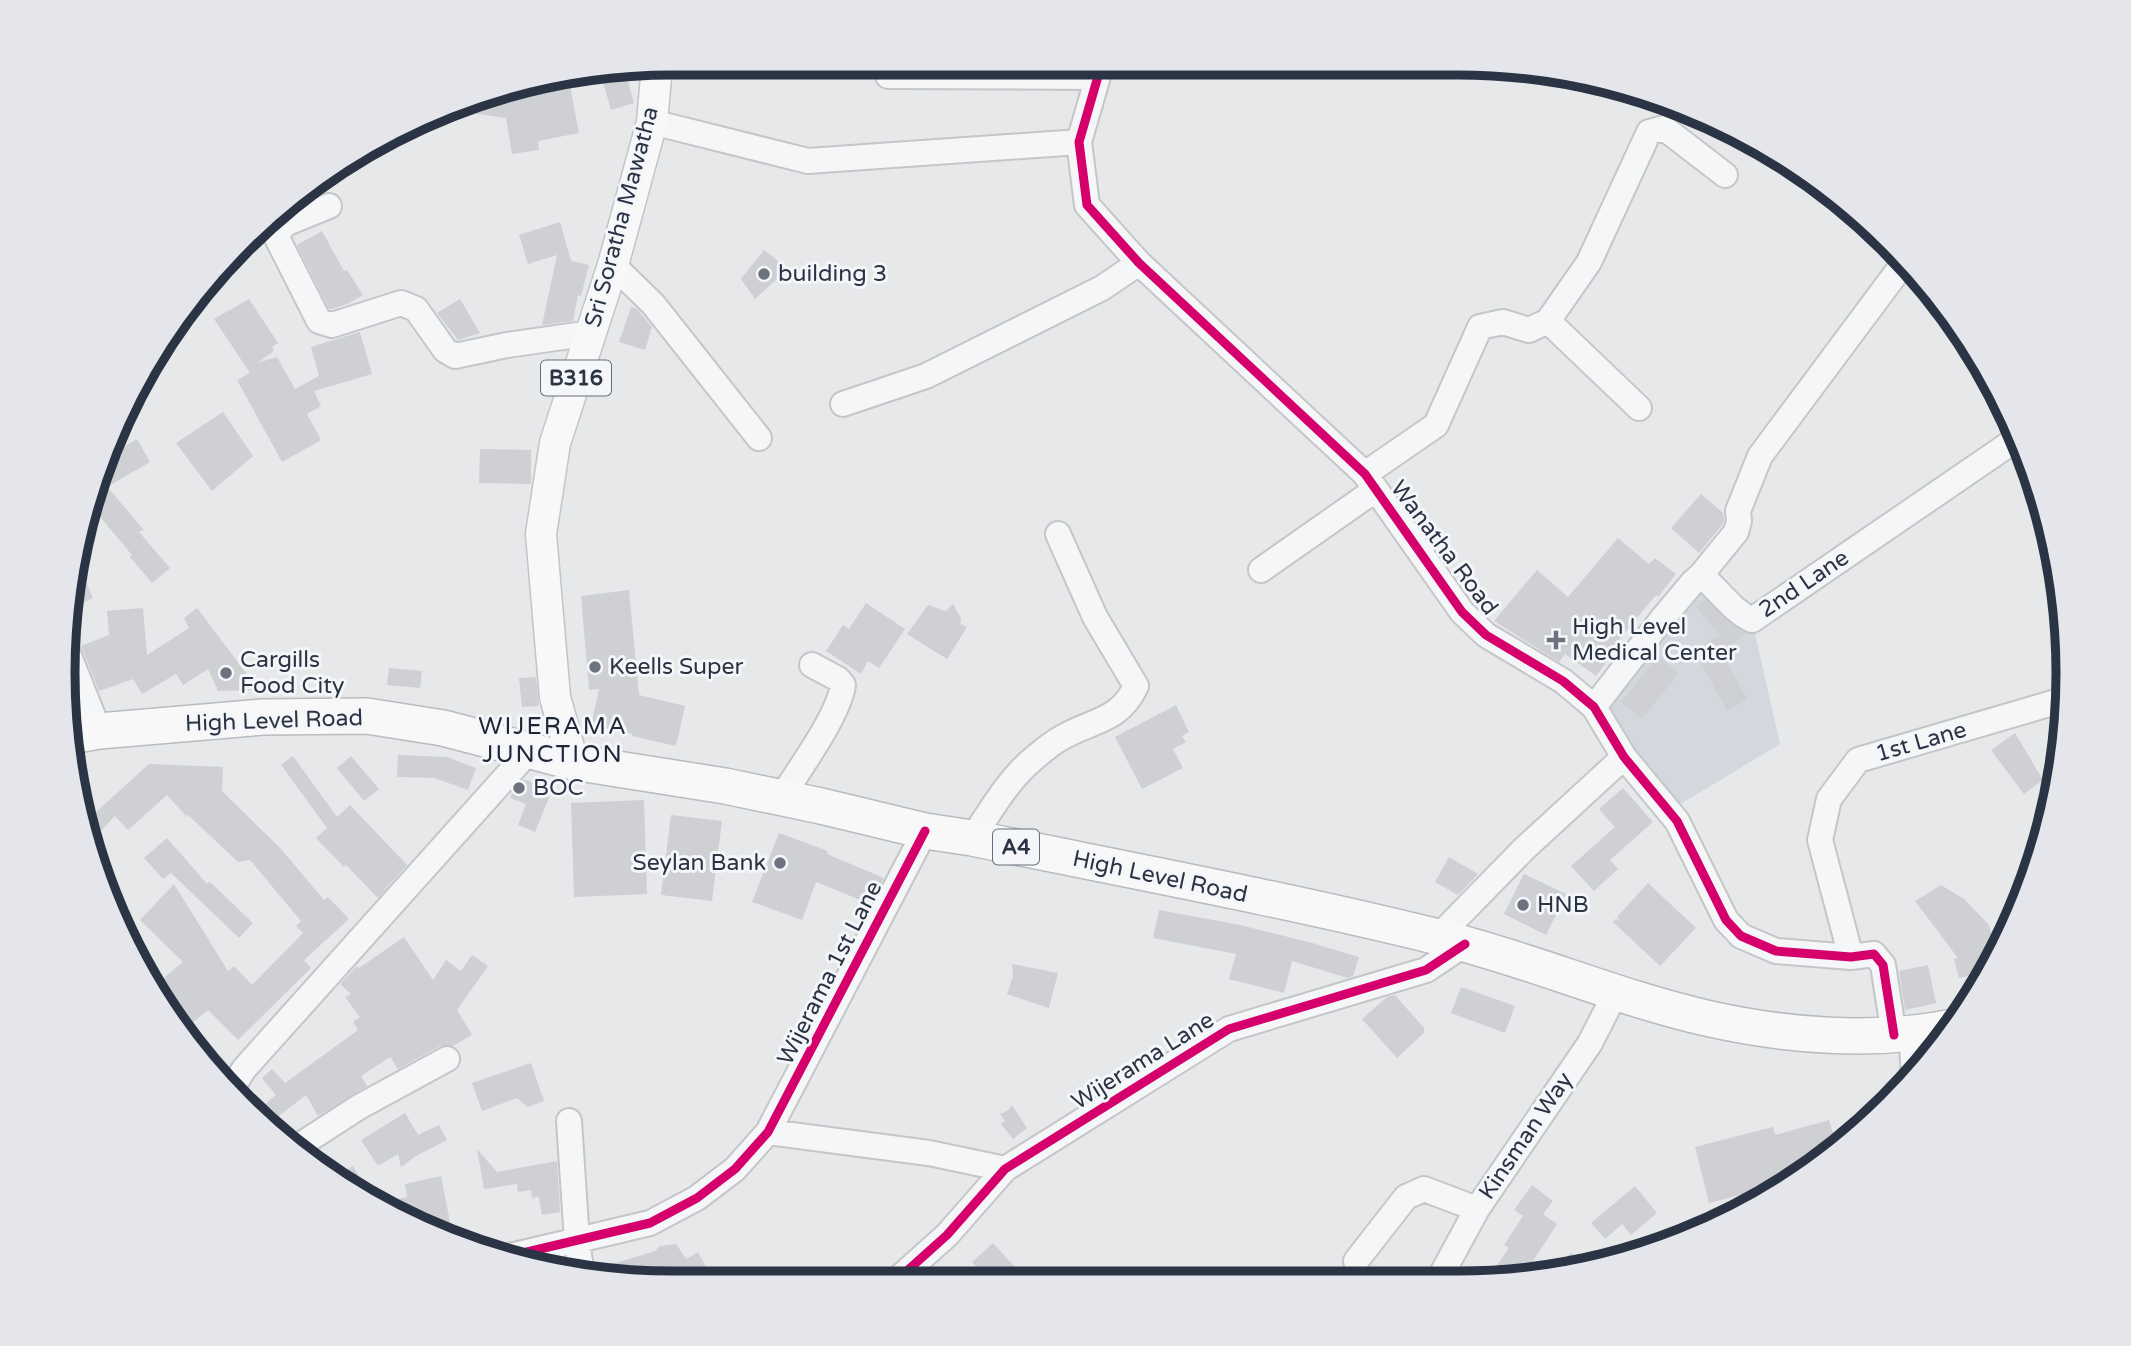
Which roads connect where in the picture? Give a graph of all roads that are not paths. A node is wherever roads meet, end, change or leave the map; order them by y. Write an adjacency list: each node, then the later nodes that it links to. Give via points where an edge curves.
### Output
1 (930, 75): 4 (street)
2 (1098, 75): 6 (street, Wanatha Road)
3 (656, 76): 5 (main road, Sri Soratha Mawatha / B316)
4 (888, 76)
5 (652, 122): 6 (street, via 808,161); 10 (main road, Sri Soratha Mawatha / B316)
6 (1079, 142): 9 (street, Wanatha Road, via 1087,205)
7 (1726, 175): 12 (street, via 1664,128 1649,132 1589,262)
8 (329, 206): 13 (street, via 285,224 276,236 319,321 332,325 401,303 416,309 444,351 455,356)
9 (1139, 263): 14 (street, via 1102,288 926,376); 18 (street, Wanatha Road)
10 (613, 265): 13 (main road, Sri Soratha Mawatha / B316); 16 (street, via 653,304)
11 (1899, 270): 21 (street, via 1760,456 1738,511 1736,532)
12 (1548, 321): 15 (street); 18 (street, via 1529,330 1503,321 1480,327 1436,425)
13 (591, 333): 24 (main road, Sri Soratha Mawatha / B316, via 555,443 541,534)
14 (843, 404)
15 (1639, 408)
16 (759, 438)
17 (2010, 444): 21 (street, 2nd Lane, via 1752,620 1738,613)
18 (1370, 482): 20 (street); 26 (street, Wanatha Road, via 1462,612 1486,635 1563,681)
19 (1058, 534): 33 (street, via 1095,617 1136,686 1121,709 1062,738 1032,760 1010,782)
20 (1261, 570)
21 (1701, 575): 26 (street)
22 (812, 665): 31 (street, via 838,679 842,694)
23 (76, 692): 27 (street)
24 (555, 697): 28 (main road); 30 (main road, Sri Soratha Mawatha / B316)
25 (2054, 702): 35 (street, 1st Lane, via 1858,760 1829,799 1820,840)
26 (1594, 707): 29 (street, Wanatha Road)
27 (85, 734): 28 (highway, High Level Road / A4, via 263,717 368,716 443,728)
28 (530, 750): 30 (highway, High Level Road / A4); 41 (street)
29 (1624, 757): 34 (street, Wijerama Lane, via 1524,849); 35 (street, Wanatha Road, via 1677,821 1726,920 1741,936 1776,951)
30 (573, 762): 31 (highway, High Level Road / A4)
31 (781, 798): 32 (highway, High Level Road / A4)
32 (925, 831): 33 (highway, High Level Road / A4); 43 (street, Wijerama 1st Lane)
33 (972, 838): 34 (highway, High Level Road / A4)
34 (1451, 940): 36 (highway, High Level Road / A4); 45 (street, Wijerama Lane, via 1426,971 1229,1029)
35 (1851, 957): 38 (street, Wanatha Road, via 1874,954 1883,965)
36 (1616, 992): 38 (highway, High Level Road / A4, via 1707,1018 1804,1033); 46 (street, Kinsman Way, via 1590,1043)
37 (1937, 1030): 38 (highway, High Level Road / A4)
38 (1902, 1034): 40 (street)
39 (447, 1059): 44 (street)
40 (1910, 1063)
41 (236, 1081)
42 (569, 1121): 47 (street)
43 (768, 1132): 45 (street, via 929,1153); 47 (street, Wijerama 1st Lane, via 735,1169 697,1198 650,1223)
44 (304, 1143)
45 (1005, 1169): 51 (street, Wijerama Lane, via 947,1235)
46 (1476, 1209): 49 (street, via 1424,1189 1405,1197); 52 (street, Kinsman Way)
47 (577, 1241): 48 (street, Wijerama 1st Lane); 50 (street)
48 (527, 1252)
49 (1356, 1261)
50 (580, 1263)
51 (907, 1271)
52 (1443, 1271)

